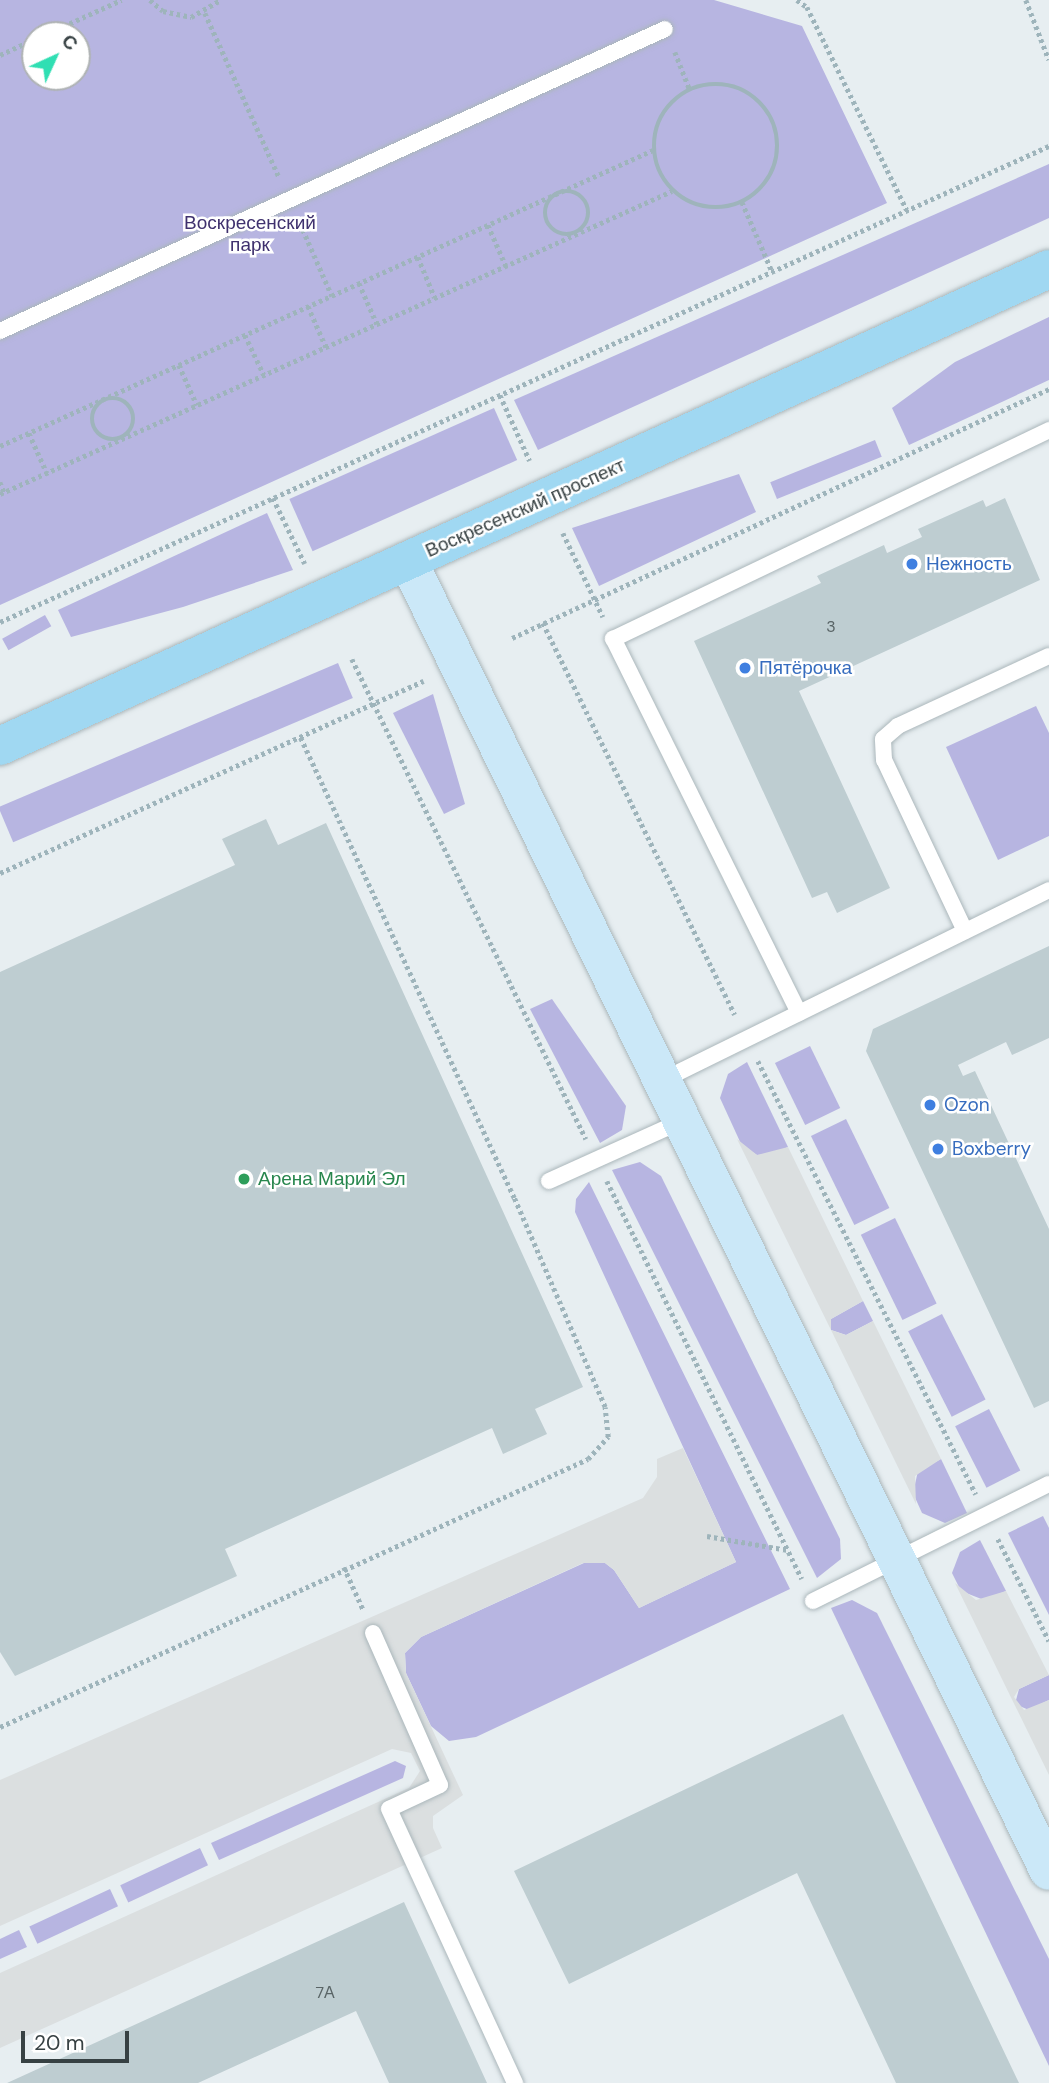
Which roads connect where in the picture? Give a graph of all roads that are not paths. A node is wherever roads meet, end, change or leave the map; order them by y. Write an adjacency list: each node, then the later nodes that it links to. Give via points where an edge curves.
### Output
1 (665, 29): 3 (lane)
2 (1049, 269): 5 (main road, Воскресенский проспект)
3 (0, 331)
4 (1049, 430): 10 (lane, via 613,639)
5 (408, 561): 7 (main road, Воскресенский проспект); 11 (main road)
6 (1049, 656): 9 (lane, via 898,726 883,739 884,760)
7 (0, 746)
8 (1049, 890): 9 (lane)
9 (964, 931): 10 (lane)
10 (799, 1013): 11 (lane)
11 (663, 1080): 12 (main road)
12 (682, 1121): 13 (lane); 15 (main road)
13 (549, 1181)
14 (1049, 1484): 15 (lane)
15 (898, 1561): 16 (lane); 18 (main road)
16 (813, 1601)
17 (373, 1633): 19 (lane, via 440,1785 389,1809)
18 (1049, 1871)
19 (515, 2083)

